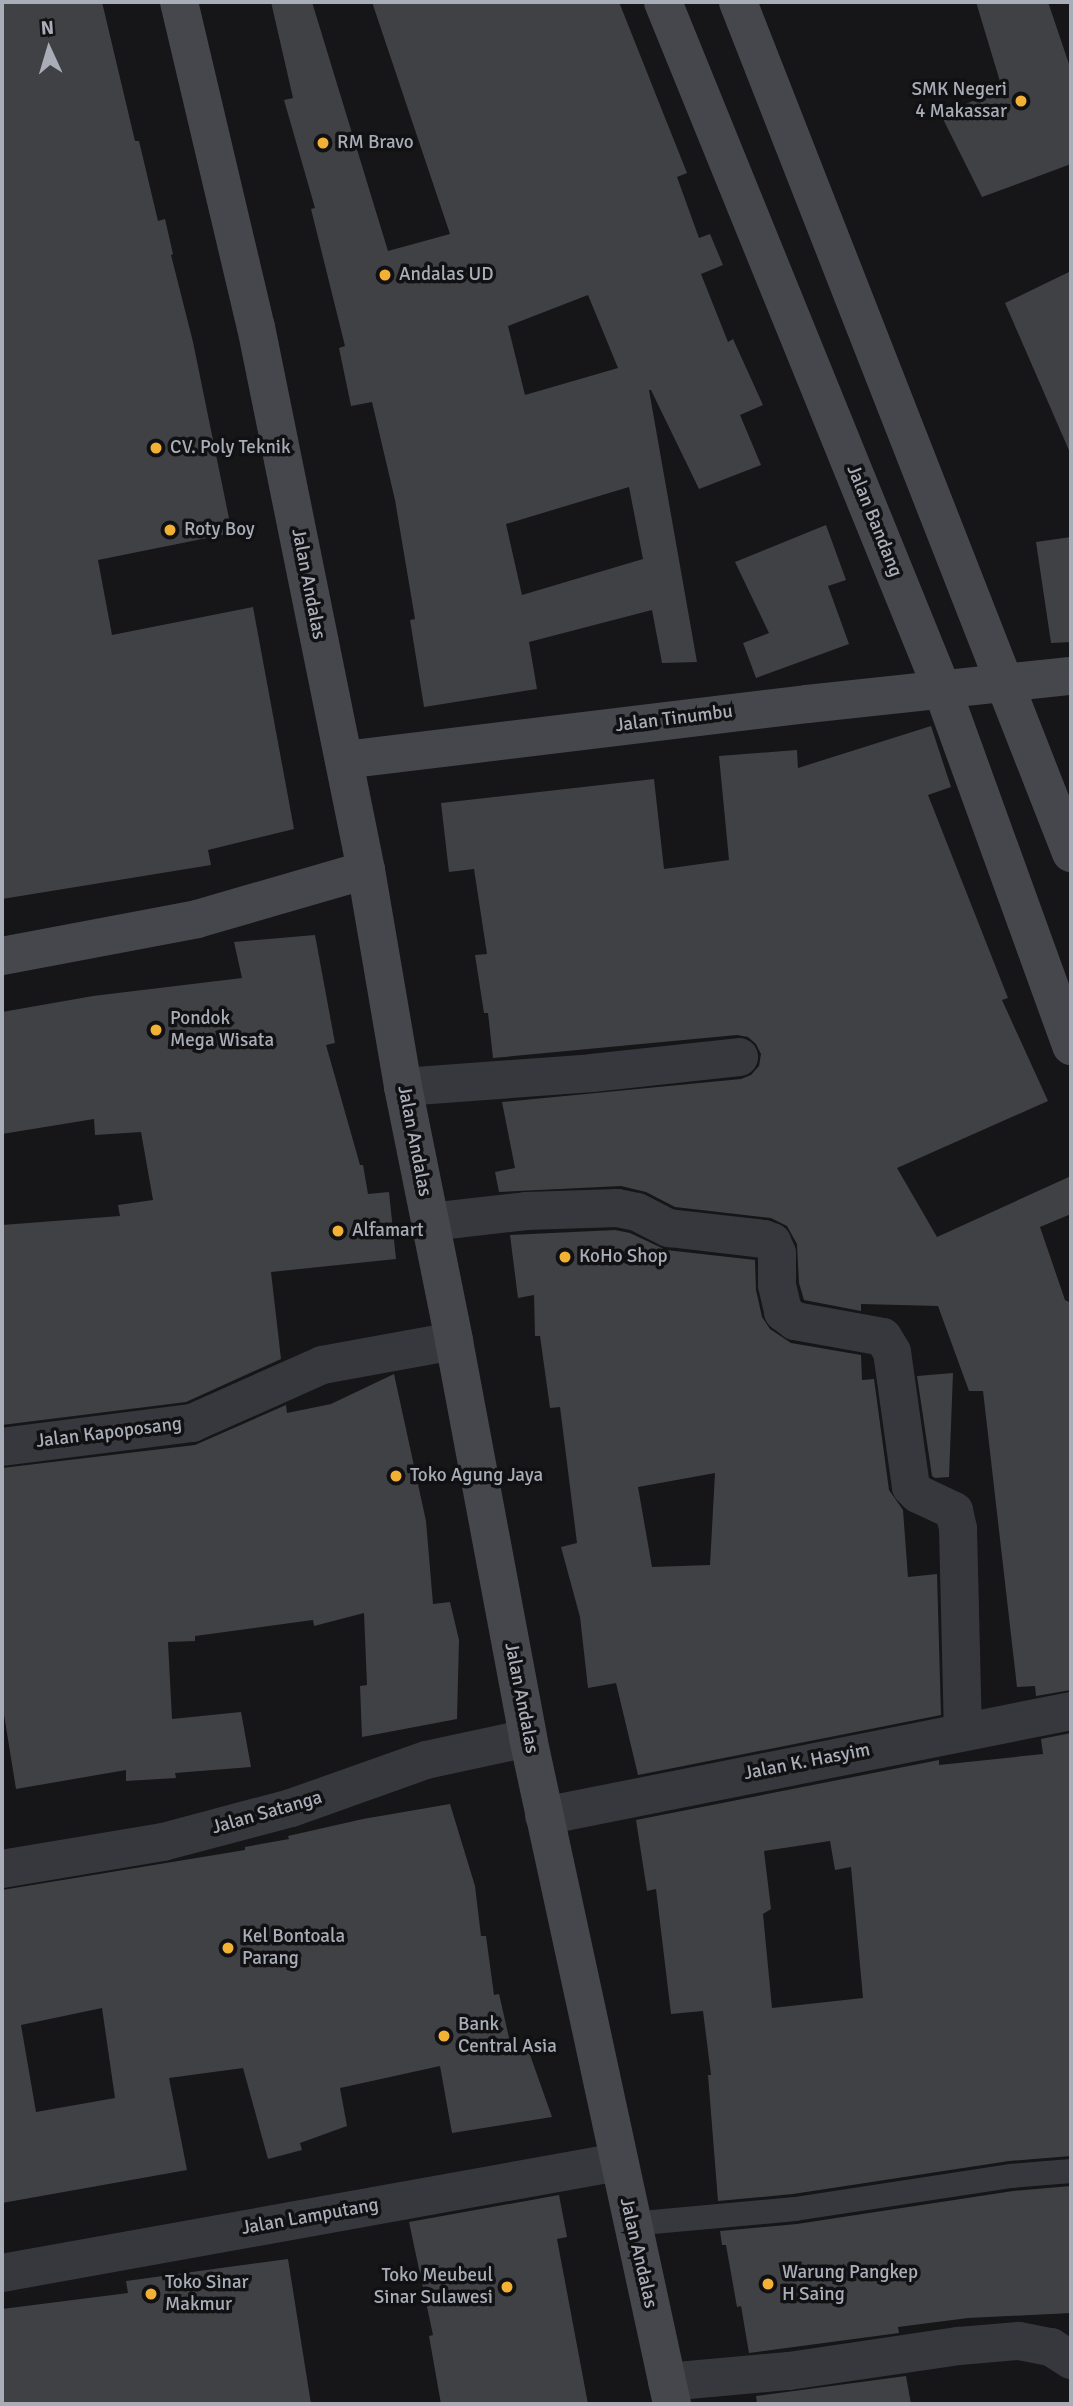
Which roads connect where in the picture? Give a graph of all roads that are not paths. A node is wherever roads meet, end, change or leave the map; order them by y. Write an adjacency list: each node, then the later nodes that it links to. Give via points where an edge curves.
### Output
1 (179, 2): 7 (main road, Jalan Andalas, via 256,327)
2 (663, 2): 6 (main road, Jalan Bandang)
3 (738, 2): 5 (main road)
4 (1071, 676): 5 (main road, Jalan Tinumbu)
5 (1004, 682): 6 (main road, Jalan Tinumbu); 8 (main road)
6 (942, 689): 7 (main road, Jalan Tinumbu); 11 (main road, Jalan Bandang)
7 (344, 760): 9 (main road, Jalan Andalas)
8 (1071, 853)
9 (366, 870): 10 (main road, via 197,919); 13 (main road, Jalan Andalas)
10 (2, 956)
11 (1071, 1046)
12 (739, 1057): 13 (street)
13 (403, 1087): 14 (main road, Jalan Andalas)
14 (430, 1222): 15 (main road, Jalan Andalas); 18 (street, via 526,1211 617,1208 669,1228 764,1239 772,1242 777,1252 783,1312 795,1321 883,1337 891,1352 911,1487 954,1511 958,1529)
15 (454, 1341): 16 (street, Jalan Kapoposang, via 323,1365 192,1423); 19 (main road, Jalan Andalas)
16 (2, 1447)
17 (1071, 1711): 18 (street, Jalan K. Hasyim)
18 (963, 1732): 20 (street, Jalan K. Hasyim)
19 (528, 1738): 20 (main road, Jalan Andalas); 21 (street, Jalan Satanga, via 426,1760 291,1808 163,1842)
20 (544, 1816): 22 (main road, Jalan Andalas)
21 (2, 1869)
22 (618, 2162): 24 (main road, Jalan Andalas); 25 (street, Jalan Lamputang)
23 (1071, 2171): 24 (lane, via 795,2208)
24 (631, 2224): 27 (main road, Jalan Andalas)
25 (2, 2273)
26 (1071, 2360): 27 (street, via 1051,2347 1019,2341 789,2371)
27 (670, 2393)

